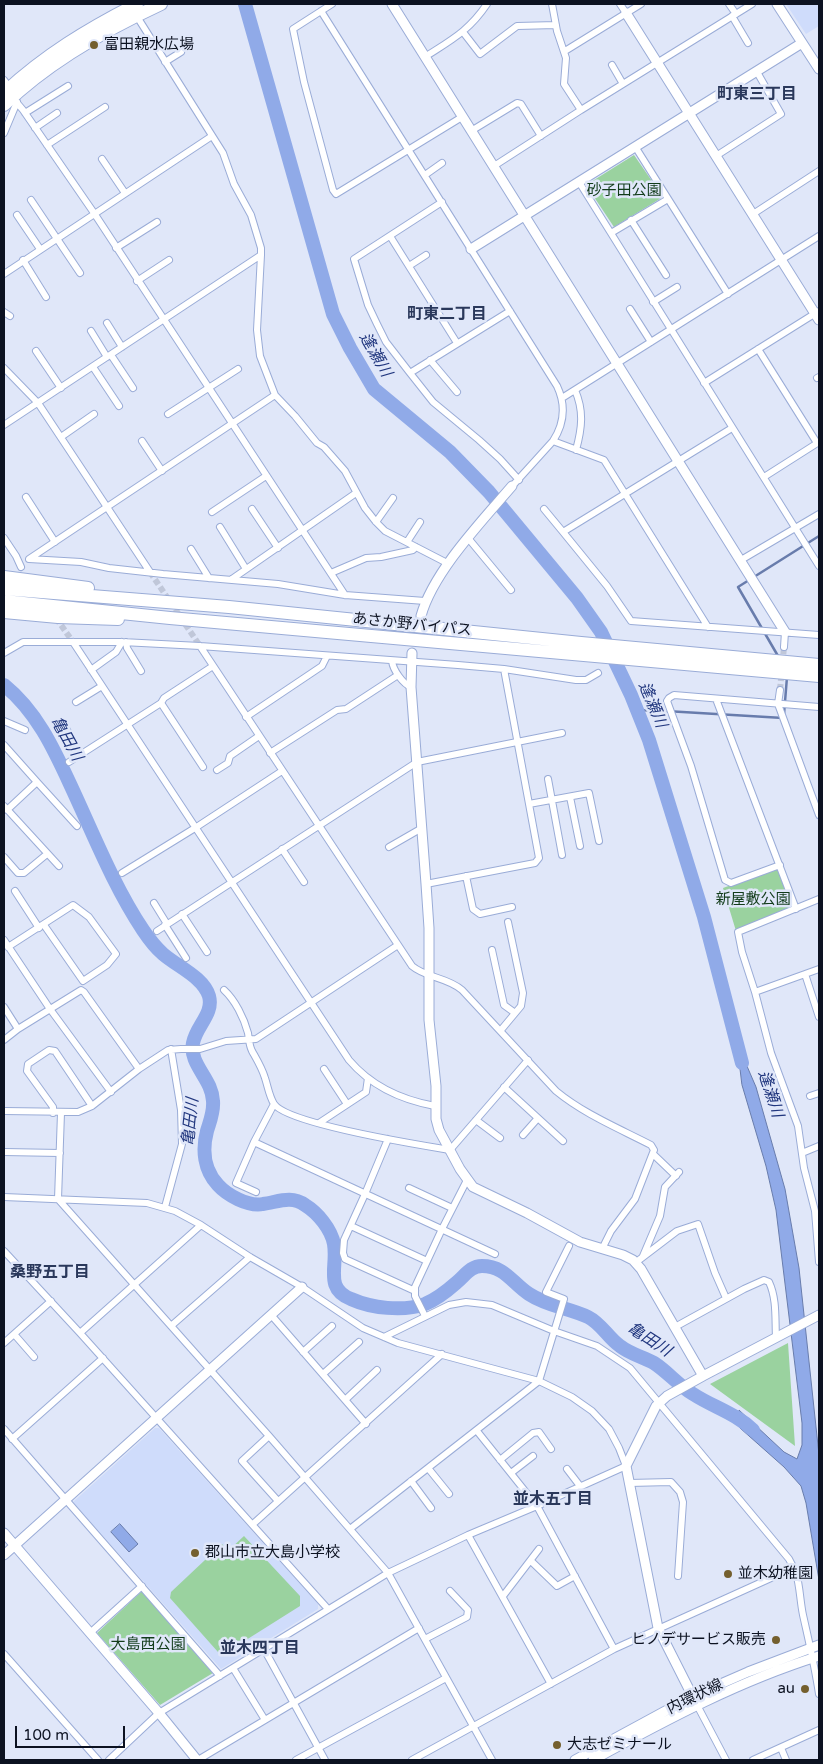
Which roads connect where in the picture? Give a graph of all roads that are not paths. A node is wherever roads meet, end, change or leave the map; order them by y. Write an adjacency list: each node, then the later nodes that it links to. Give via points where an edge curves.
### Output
1 (161, 4): 11 (highway)
2 (332, 4): 12 (street)
3 (392, 4): 21 (street)
4 (487, 4): 16 (street)
5 (552, 4): 15 (street)
6 (620, 4): 13 (street)
7 (641, 4): 13 (street)
8 (729, 4): 14 (street)
9 (752, 4): 14 (street)
10 (777, 4): 18 (street)
11 (137, 10): 22 (street); 29 (highway)
12 (321, 11): 43 (street); 43 (street, via 293,29 333,190 336,194)
13 (626, 13): 19 (street); 23 (street)
14 (734, 15): 17 (street); 23 (street)
15 (556, 25): 16 (street, via 517,26 480,54); 19 (street)
16 (463, 32): 21 (street)
17 (748, 43)
18 (802, 43): 25 (street); 26 (street)
19 (565, 51): 31 (street, via 564,84)
20 (181, 52): 22 (street)
21 (425, 57): 35 (street)
22 (165, 62): 39 (street)
23 (657, 63): 27 (street); 34 (street)
24 (612, 65): 27 (street)
25 (819, 69)
26 (757, 72): 34 (street); 44 (street, via 781,114)
27 (623, 84): 31 (street)
28 (68, 86): 32 (street)
29 (8, 94): 32 (street); 38 (street)
30 (105, 107): 41 (street)
31 (581, 110): 40 (street)
32 (25, 113): 36 (street)
33 (57, 114): 36 (street)
34 (689, 114): 42 (street); 44 (street)
35 (462, 117): 37 (street); 43 (street)
36 (35, 128): 41 (street)
37 (471, 131): 40 (street, via 517,103 521,104); 47 (street)
38 (4, 133)
39 (212, 136): 51 (street); 68 (street, via 251,215)
40 (541, 136): 47 (street)
41 (47, 145): 55 (street)
42 (636, 148): 50 (street); 52 (street)
43 (408, 149): 49 (street)
44 (716, 156): 57 (street)
45 (102, 159): 51 (street)
46 (442, 163): 49 (street)
47 (494, 166): 58 (street)
48 (819, 171): 57 (street)
49 (425, 175): 54 (street)
50 (579, 182): 58 (street); 61 (street)
51 (125, 193): 55 (street)
52 (668, 199): 59 (street); 79 (street)
53 (31, 200): 64 (street)
54 (442, 202): 62 (street); 67 (street)
55 (94, 213): 64 (street); 65 (street)
56 (18, 214): 66 (street)
57 (753, 214): 70 (street)
58 (525, 216): 67 (street); 96 (street)
59 (631, 220): 61 (street); 76 (street)
60 (157, 222): 65 (street)
61 (610, 233): 81 (street)
62 (390, 236): 73 (street); 100 (street, via 354,259 377,324 386,342)
63 (819, 236): 70 (street)
64 (56, 238): 66 (street); 75 (street)
65 (116, 248): 77 (street)
66 (40, 249): 71 (street)
67 (471, 249): 83 (street)
68 (262, 255): 85 (street); 107 (street, via 258,330 260,356)
69 (426, 255): 73 (street)
70 (781, 259): 79 (street); 84 (street)
71 (23, 260): 74 (street); 80 (street)
72 (170, 260): 77 (street)
73 (409, 266): 90 (street)
74 (4, 274)
75 (80, 274)
76 (666, 275)
77 (137, 281): 85 (street)
78 (677, 287): 81 (street)
79 (728, 294): 87 (street)
80 (46, 297)
81 (654, 302): 87 (street)
82 (630, 309): 89 (street)
83 (510, 311): 90 (street); 108 (street)
84 (818, 315): 92 (street)
85 (163, 320): 91 (street); 104 (street)
86 (107, 323): 91 (street)
87 (671, 330): 89 (street); 101 (street)
88 (91, 331): 94 (street)
89 (651, 342): 96 (street)
90 (457, 344): 95 (street)
91 (122, 347): 94 (street)
92 (758, 349): 101 (street); 119 (street)
93 (36, 351): 102 (street)
94 (109, 356): 97 (street); 103 (street)
95 (430, 360): 100 (street); 106 (street)
96 (617, 364): 105 (street); 121 (street)
97 (93, 367): 102 (street); 110 (street)
98 (4, 368): 109 (street)
99 (238, 369): 104 (street)
100 (410, 373): 125 (street, via 433,402 500,459)
101 (704, 383): 115 (street)
102 (61, 388): 109 (street)
103 (133, 388)
104 (208, 388): 112 (street); 113 (street)
105 (575, 390): 108 (street); 120 (street, via 582,416)
106 (457, 392)
107 (275, 395): 113 (street); 126 (street, via 345,471)
108 (562, 398): 118 (street, via 561,424)
109 (38, 403): 114 (street); 116 (street)
110 (119, 406)
111 (94, 414): 116 (street)
112 (168, 414)
113 (233, 424): 122 (street); 123 (street)
114 (4, 425)
115 (732, 428): 121 (street); 124 (street)
116 (61, 437): 130 (street)
117 (142, 441): 122 (street)
118 (552, 441): 120 (street); 125 (street)
119 (818, 442): 124 (street)
120 (576, 450): 127 (street, via 604,460)
121 (678, 461): 127 (street); 150 (street)
122 (162, 471): 130 (street)
123 (266, 476): 133 (street); 139 (street)
124 (764, 477): 138 (street)
125 (515, 483): 142 (street)
126 (356, 493): 135 (street); 139 (street)
127 (625, 494): 140 (street); 169 (street)
128 (26, 497): 143 (street)
129 (393, 498): 135 (street)
130 (107, 507): 143 (street); 155 (street)
131 (252, 509): 147 (street)
132 (544, 509): 140 (street)
133 (212, 512)
134 (819, 514): 138 (street)
135 (376, 522): 144 (street, via 385,531)
136 (420, 522): 144 (street)
137 (220, 527): 154 (street)
138 (795, 528): 150 (street); 152 (street)
139 (303, 531): 147 (street); 156 (street)
140 (563, 532): 169 (street, via 631,621)
141 (4, 538): 148 (street)
142 (468, 538): 151 (street); 161 (street)
143 (55, 542): 149 (street)
144 (407, 542): 145 (street)
145 (416, 547): 151 (street); 156 (street, via 361,559)
146 (191, 548): 158 (street)
147 (278, 548): 154 (street)
148 (16, 556): 149 (street); 153 (street)
149 (29, 559): 155 (street, via 81,562)
150 (741, 560): 170 (street)
151 (449, 564): 164 (street)
152 (819, 566)
153 (21, 567)
154 (246, 569): 159 (street)
155 (150, 572): 158 (street)
156 (331, 573): 162 (street)
157 (4, 577): 165 (highway)
158 (210, 578): 159 (street)
159 (232, 579): 162 (street)
160 (4, 590): 165 (highway, あさか野バイパス)
161 (511, 590)
162 (345, 595): 164 (street)
163 (4, 601): 168 (highway, あさか野バイパス)
164 (425, 601): 167 (street)
165 (229, 607): 181 (highway, あさか野バイパス)
166 (4, 612): 168 (highway, via 140,620)
167 (421, 616)
168 (170, 618): 189 (highway, あさか野バイパス)
169 (708, 627): 170 (street)
170 (785, 632): 171 (street); 175 (street)
171 (819, 635)
172 (73, 642): 173 (street); 176 (street, via 23,642); 184 (street)
173 (124, 642): 174 (street); 184 (street); 186 (street)
174 (200, 646): 177 (street); 183 (street)
175 (784, 647)
176 (4, 653)
177 (327, 656): 180 (street); 200 (street, via 322,666)
178 (412, 658): 180 (street); 185 (street); 193 (street)
179 (819, 658): 181 (highway)
180 (392, 661): 188 (street)
181 (789, 662): 182 (highway, あさか野バイパス)
182 (819, 664)
183 (213, 666): 197 (street, via 164,698); 200 (street)
184 (92, 670): 192 (street)
185 (504, 670): 187 (street, via 576,680 586,680); 207 (street)
186 (142, 671)
187 (598, 673)
188 (398, 675): 193 (street, via 406,686); 209 (street)
189 (798, 675): 190 (highway, あさか野バイパス); 191 (highway)
190 (819, 676)
191 (819, 682)
192 (102, 686): 196 (street); 202 (street)
193 (411, 687): 212 (street)
194 (780, 690): 198 (street)
195 (716, 699): 198 (street); 234 (street); 234 (street, via 674,695 667,701 698,790 723,878 731,883)
196 (76, 702)
197 (162, 703): 202 (street); 213 (street)
198 (778, 704): 199 (street); 222 (street)
199 (819, 706)
200 (246, 716): 206 (street)
201 (4, 721): 203 (street)
202 (128, 724): 210 (street); 225 (street)
203 (25, 730)
204 (66, 730): 210 (street)
205 (562, 733): 207 (street)
206 (259, 736): 209 (street); 214 (street, via 230,756 228,762)
207 (517, 742): 212 (street); 220 (street)
208 (4, 745): 217 (street)
209 (270, 753): 215 (street)
210 (81, 755): 211 (street)
211 (69, 762)
212 (417, 762): 224 (street); 226 (street)
213 (203, 767)
214 (217, 770)
215 (282, 771): 224 (street); 225 (street)
216 (548, 779): 219 (street)
217 (37, 782): 221 (street); 223 (street)
218 (570, 797): 219 (street); 227 (street, via 590,793); 228 (street)
219 (552, 800): 220 (street); 232 (street)
220 (529, 804): 237 (street, via 539,858 535,863)
221 (5, 808): 231 (street)
222 (819, 815)
223 (77, 826)
224 (319, 826): 230 (street); 252 (street)
225 (196, 828): 236 (street); 238 (street)
226 (422, 828): 229 (street); 240 (street)
227 (599, 842)
228 (580, 846)
229 (389, 847)
230 (282, 849): 238 (street); 239 (street)
231 (47, 854): 233 (street, via 24,873 18,873); 235 (street)
232 (562, 855)
233 (4, 857)
234 (780, 865): 245 (street)
235 (59, 866)
236 (122, 873)
237 (466, 876): 240 (street); 244 (street, via 473,909 480,914)
238 (232, 882): 246 (street); 264 (street)
239 (304, 882)
240 (426, 884): 258 (street)
241 (15, 891): 249 (street)
242 (819, 900): 245 (street)
243 (154, 903): 248 (street)
244 (512, 907)
245 (796, 909): 263 (street, via 738,932)
246 (182, 914): 248 (street); 255 (street)
247 (508, 922): 267 (street, via 523,993 521,1006)
248 (166, 925): 250 (street); 256 (street)
249 (42, 926): 253 (street); 260 (street); 260 (street, via 73,905 89,917 116,954 107,965)
250 (157, 930)
251 (4, 940): 253 (street)
252 (398, 945): 258 (street, via 412,966); 264 (street)
253 (8, 947): 266 (street)
254 (492, 950): 267 (street, via 504,1005)
255 (207, 952)
256 (186, 958)
257 (819, 968): 259 (street)
258 (429, 974): 270 (street, via 458,987); 285 (street)
259 (805, 974): 263 (street); 268 (street)
260 (83, 981): 261 (street)
261 (81, 990): 266 (street); 275 (street)
262 (224, 990): 272 (street, via 239,1010)
263 (755, 992): 301 (street, via 771,1053 798,1126)
264 (312, 1002): 272 (street, via 256,1040); 277 (street, via 349,1060)
265 (4, 1007): 269 (street)
266 (50, 1009): 269 (street); 279 (street)
267 (515, 1013): 270 (street)
268 (819, 1018)
269 (18, 1029): 271 (street)
270 (501, 1030): 274 (street)
271 (4, 1040)
272 (249, 1041): 273 (street, via 226,1041 200,1049); 282 (street)
273 (171, 1049): 275 (street); 309 (street, via 181,1110 182,1144)
274 (528, 1060): 278 (street); 302 (street, via 568,1101 651,1144)
275 (139, 1069): 279 (street)
276 (324, 1069): 283 (street)
277 (368, 1078): 283 (street, via 366,1092); 285 (street, via 414,1102)
278 (504, 1087): 289 (street); 290 (street)
279 (110, 1092): 284 (street)
280 (819, 1093): 281 (street)
281 (810, 1096)
282 (274, 1104): 291 (street, via 284,1111); 296 (street)
283 (347, 1104): 291 (street)
284 (92, 1106): 287 (street, via 55,1051 49,1050 28,1064 27,1070 53,1107); 288 (street, via 78,1112)
285 (435, 1106): 298 (street, via 439,1130)
286 (4, 1111): 287 (street)
287 (53, 1113): 288 (street)
288 (61, 1113): 300 (street)
289 (538, 1118): 292 (street); 295 (street)
290 (476, 1120): 293 (street); 298 (street)
291 (319, 1123): 294 (street)
292 (523, 1135)
293 (500, 1138)
294 (388, 1139): 298 (street); 306 (street)
295 (563, 1140)
296 (254, 1142): 305 (street, via 236,1184); 306 (street)
297 (819, 1146): 301 (street)
298 (450, 1150): 303 (street)
299 (4, 1152): 300 (street)
300 (60, 1153): 308 (street)
301 (802, 1153): 322 (street, via 815,1211)
302 (653, 1154): 315 (street, via 635,1199); 319 (street, via 678,1174 665,1187 660,1216)
303 (467, 1180): 310 (street); 315 (street, via 473,1187 580,1242)
304 (409, 1188): 310 (street)
305 (256, 1192)
306 (366, 1194): 312 (street); 313 (street)
307 (4, 1197): 308 (street)
308 (58, 1199): 309 (street, via 147,1203); 323 (street)
309 (165, 1207): 311 (street)
310 (452, 1208): 313 (street)
311 (201, 1225): 318 (street); 323 (street)
312 (351, 1226): 320 (street); 325 (street, via 344,1240 345,1259)
313 (442, 1229): 317 (street); 320 (street)
314 (568, 1246): 334 (street, via 546,1292 564,1299)
315 (602, 1249): 321 (street)
316 (4, 1251): 327 (street)
317 (495, 1254)
318 (250, 1257): 324 (street); 331 (street)
319 (642, 1257): 321 (street); 326 (street, via 676,1231 698,1224)
320 (427, 1261): 325 (street)
321 (635, 1262): 333 (street)
322 (819, 1262)
323 (134, 1285): 331 (street); 335 (street)
324 (302, 1288): 329 (street); 337 (street, via 364,1328)
325 (415, 1294): 330 (street)
326 (726, 1298): 333 (street); 338 (street, via 764,1280 769,1282 774,1301)
327 (51, 1301): 335 (street); 336 (street)
328 (819, 1315): 338 (street)
329 (272, 1316): 341 (street); 345 (street)
330 (425, 1316): 334 (street, via 449,1305 466,1302 492,1304); 337 (street)
331 (171, 1326): 345 (street)
332 (332, 1326): 341 (street)
333 (675, 1327): 348 (street)
334 (554, 1331): 349 (street); 350 (street, via 597,1346 630,1368)
335 (80, 1333): 344 (street)
336 (14, 1334): 340 (street); 343 (street)
337 (384, 1337): 342 (street)
338 (776, 1337): 348 (street)
339 (359, 1342): 347 (street)
340 (4, 1343)
341 (304, 1352): 347 (street)
342 (442, 1354): 349 (street); 353 (street)
343 (34, 1357)
344 (103, 1358): 352 (street); 357 (street)
345 (210, 1369): 352 (street); 356 (street)
346 (377, 1370): 351 (street)
347 (323, 1374): 351 (street)
348 (703, 1376): 350 (street)
349 (539, 1381): 355 (street); 361 (street, via 572,1397 597,1416 615,1438)
350 (663, 1399): 361 (street, via 656,1406); 382 (street)
351 (345, 1400): 353 (street)
352 (156, 1418): 370 (street); 374 (street)
353 (366, 1424): 365 (street)
354 (4, 1429): 357 (street)
355 (477, 1431): 360 (street); 362 (street)
356 (269, 1436): 365 (street); 371 (street, via 242,1461)
357 (12, 1439): 370 (street)
358 (551, 1449): 360 (street, via 539,1432 534,1433)
359 (533, 1456): 364 (street)
360 (500, 1460): 364 (street)
361 (626, 1466): 367 (street); 368 (street)
362 (428, 1468): 366 (street); 369 (street)
363 (567, 1469): 368 (street)
364 (510, 1473): 372 (street)
365 (305, 1477): 371 (street); 375 (street)
366 (411, 1481): 373 (street); 375 (street)
367 (629, 1483): 385 (street, via 670,1482 680,1492 683,1502); 391 (street)
368 (580, 1486): 372 (street)
369 (449, 1494)
370 (65, 1499): 378 (street); 386 (street)
371 (278, 1501): 374 (street)
372 (536, 1506): 377 (street); 384 (street)
373 (431, 1508)
374 (253, 1524): 389 (street)
375 (350, 1529): 383 (street)
376 (4, 1533): 378 (street)
377 (468, 1535): 383 (street); 388 (street)
378 (14, 1546): 380 (street); 392 (street)
379 (539, 1549): 381 (street)
380 (4, 1554)
381 (531, 1561): 384 (street, via 557,1586); 388 (street)
382 (793, 1568): 391 (street); 394 (street, via 802,1614)
383 (388, 1573): 389 (street); 390 (street)
384 (575, 1576): 396 (street)
385 (678, 1576)
386 (142, 1586): 392 (street); 400 (street)
387 (450, 1590): 393 (street, via 468,1610 466,1616)
388 (503, 1596): 402 (street)
389 (328, 1609): 395 (street)
390 (419, 1628): 393 (street); 405 (street)
391 (658, 1628): 396 (street); 404 (street)
392 (90, 1633): 406 (street)
393 (425, 1639): 401 (street)
394 (815, 1646): 398 (street); 404 (street, 内環状線, via 748,1672)
395 (264, 1649): 399 (street); 405 (street)
396 (614, 1649): 402 (street)
397 (4, 1654): 412 (street)
398 (815, 1657): 403 (street); 404 (street, 内環状線)
399 (233, 1668): 400 (street); 407 (street)
400 (220, 1676): 406 (street)
401 (446, 1678): 408 (street); 410 (street)
402 (551, 1684): 408 (street)
403 (819, 1694)
404 (695, 1700): 419 (street, 内環状線); 420 (street, 内環状線); 421 (street)
405 (294, 1703): 407 (street); 410 (street)
406 (159, 1714): 413 (street); 414 (street)
407 (265, 1720): 414 (street)
408 (473, 1726): 417 (street); 418 (street)
409 (819, 1730): 411 (street)
410 (318, 1748): 415 (street); 416 (street)
411 (781, 1748): 422 (street); 423 (street)
412 (98, 1760)
413 (109, 1760)
414 (198, 1760)
415 (296, 1760)
416 (325, 1760)
417 (412, 1760)
418 (492, 1760)
419 (575, 1760)
420 (593, 1760)
421 (726, 1760)
422 (753, 1760)
423 (786, 1760)

